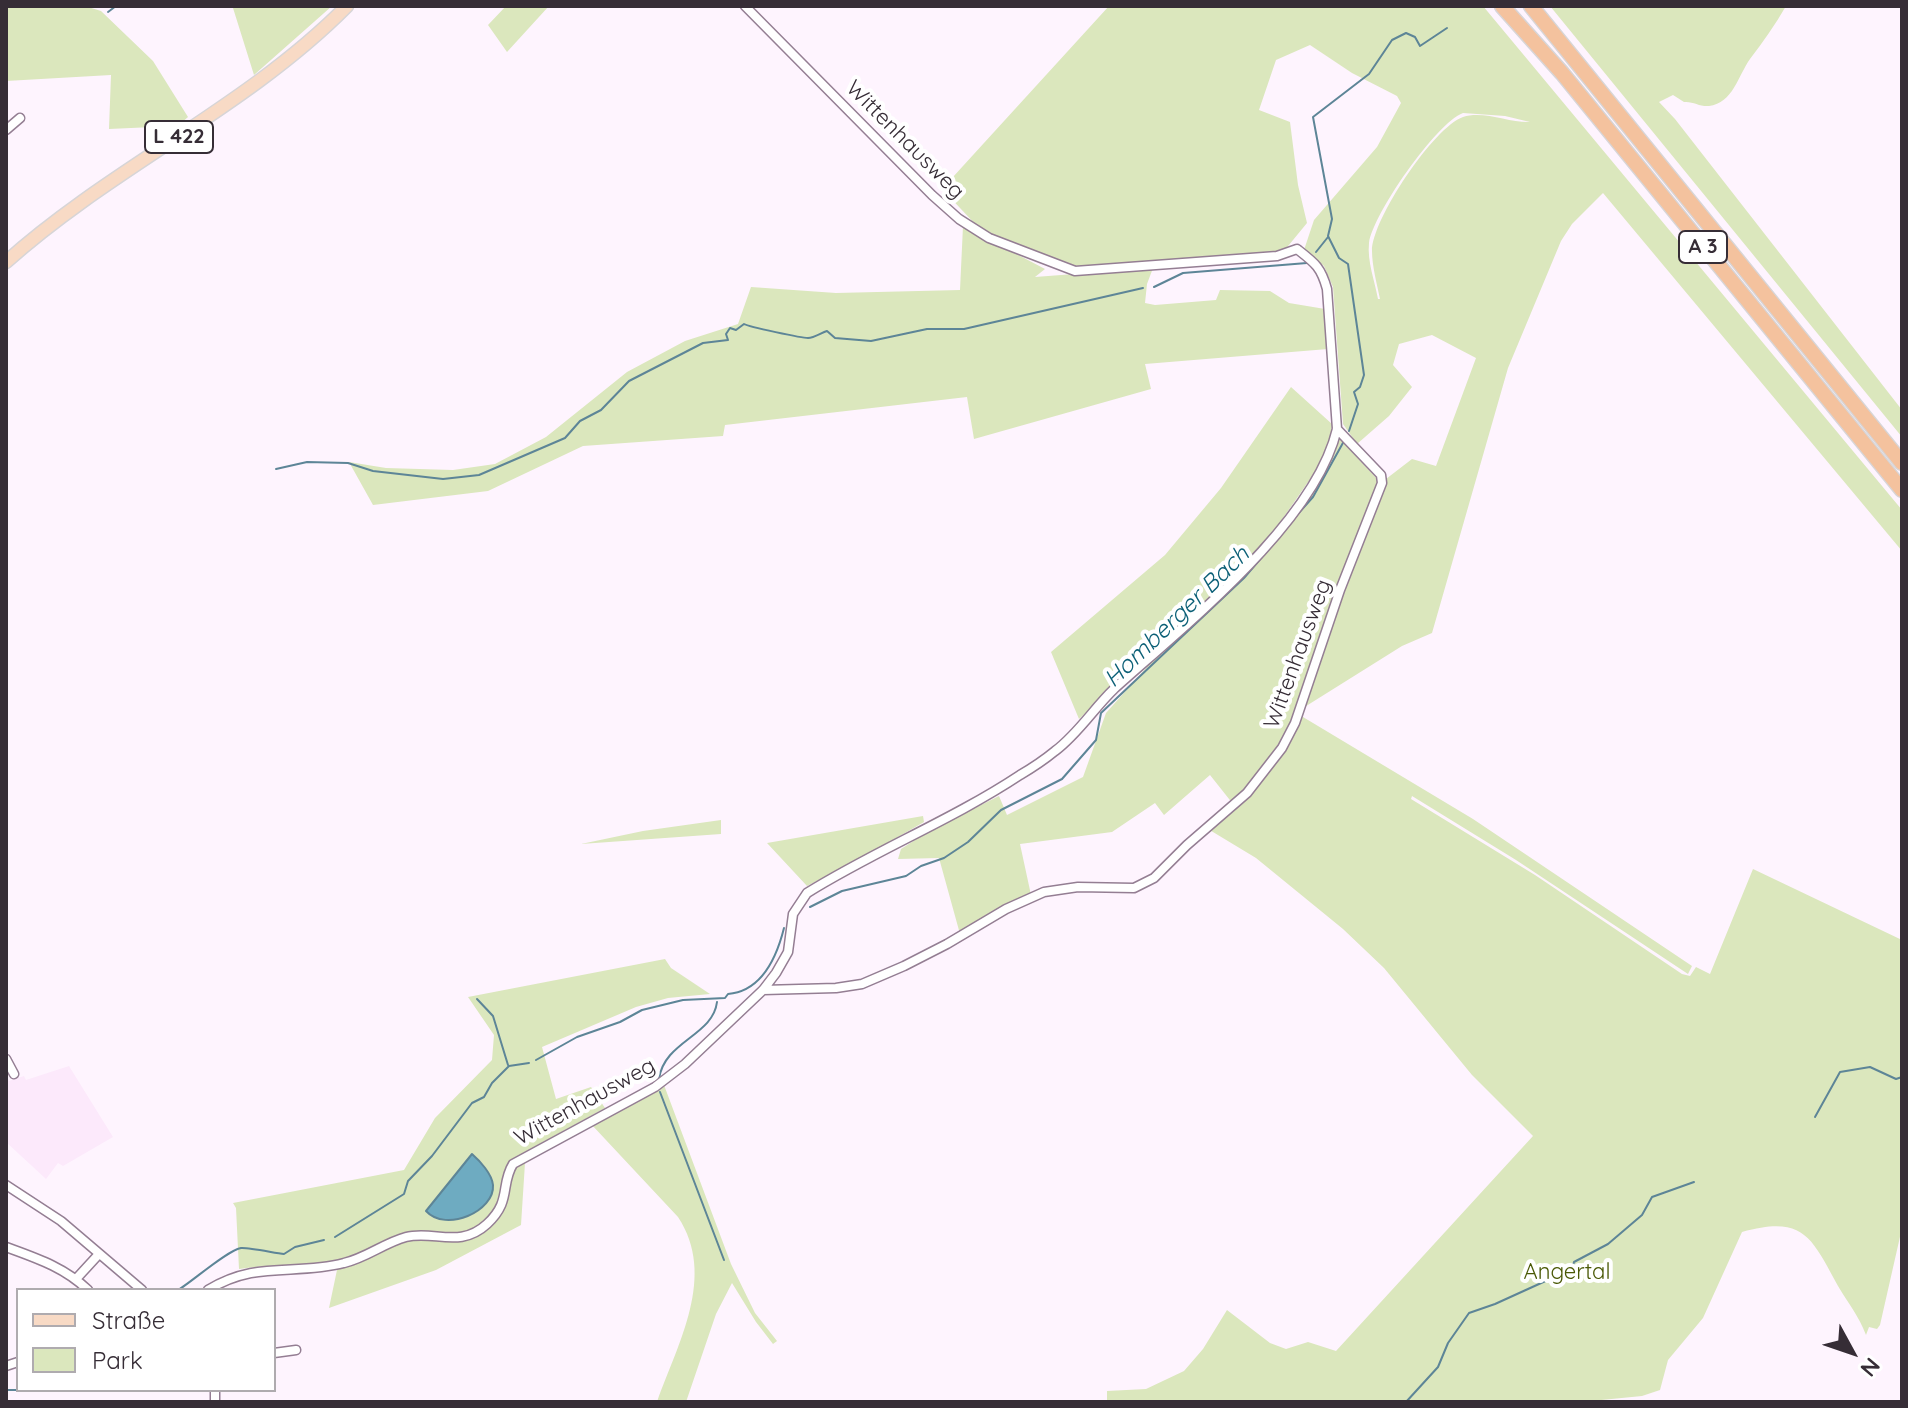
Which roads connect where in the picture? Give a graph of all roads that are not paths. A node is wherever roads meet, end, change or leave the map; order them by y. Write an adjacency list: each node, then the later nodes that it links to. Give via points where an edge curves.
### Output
1 (347, 6): 7 (main road, L 422, via 252,87)
2 (745, 6): 8 (street, Wittenhausweg, via 932,195 989,238 1075,271 1277,256 1297,249 1321,269 1327,289)
3 (1502, 6): 10 (highway, A 3)
4 (1531, 6): 9 (highway, A 3)
5 (20, 118): 6 (street)
6 (6, 130)
7 (6, 262)
8 (1337, 429): 11 (street, Wittenhausweg, via 1325,463 1274,536 1057,750 998,789 807,893 793,914 788,952); 11 (street, Wittenhausweg, via 1381,475 1382,483 1295,723 1247,793 1141,886 1044,892 862,984)
9 (1902, 463)
10 (1902, 490)
11 (763, 990): 20 (street, Wittenhausweg, via 655,1087 513,1164 497,1213 471,1235 407,1237 342,1264 266,1270 230,1277)
12 (6, 1059): 13 (street)
13 (14, 1074)
14 (6, 1185): 16 (street)
15 (6, 1247): 17 (street)
16 (99, 1254): 17 (street); 19 (street)
17 (76, 1279): 18 (street)
18 (86, 1288)
19 (140, 1288)
20 (211, 1288)
21 (296, 1350): 22 (street)
22 (276, 1353)

